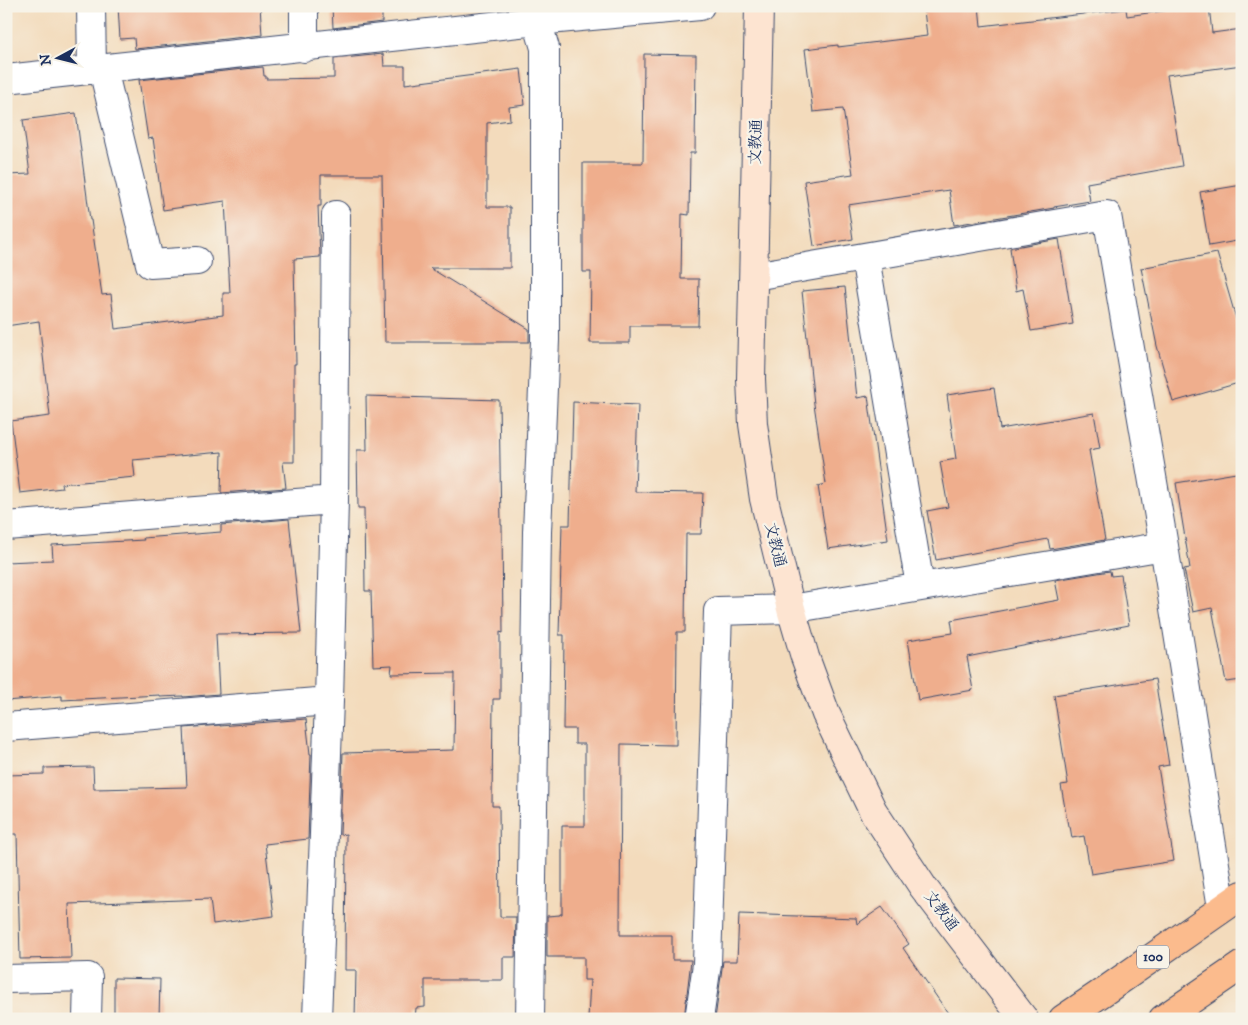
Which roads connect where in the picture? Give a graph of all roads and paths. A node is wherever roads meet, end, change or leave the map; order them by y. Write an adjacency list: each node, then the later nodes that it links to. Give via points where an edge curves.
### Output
1 (91, 6): 7 (street)
2 (304, 6): 6 (street)
3 (700, 6): 5 (street)
4 (758, 6): 12 (street, 文教通)
5 (536, 22): 6 (street); 25 (street, via 544,48 545,340 537,532)
6 (304, 48): 7 (street)
7 (98, 70): 8 (street); 11 (street, via 150,264)
8 (6, 79)
9 (336, 215): 13 (street)
10 (865, 257): 12 (street); 15 (street, via 1107,215); 16 (street)
11 (197, 262)
12 (754, 276): 17 (street, 文教通, via 753,424 764,499)
13 (334, 500): 14 (street); 18 (street)
14 (6, 526)
15 (1164, 546): 16 (street); 20 (street)
16 (920, 586): 17 (street)
17 (791, 609): 26 (street, via 718,611 708,964); 27 (street, 文教通, via 826,714 873,811 923,887)
18 (330, 701): 19 (street); 24 (street)
19 (6, 727)
20 (1232, 901): 28 (main road, 100)
21 (1242, 965): 29 (main road)
22 (6, 979): 23 (street, via 88,977)
23 (87, 1019)
24 (317, 1019)
25 (530, 1019)
26 (700, 1019)
27 (1024, 1019)
28 (1063, 1019)
29 (1163, 1019)

